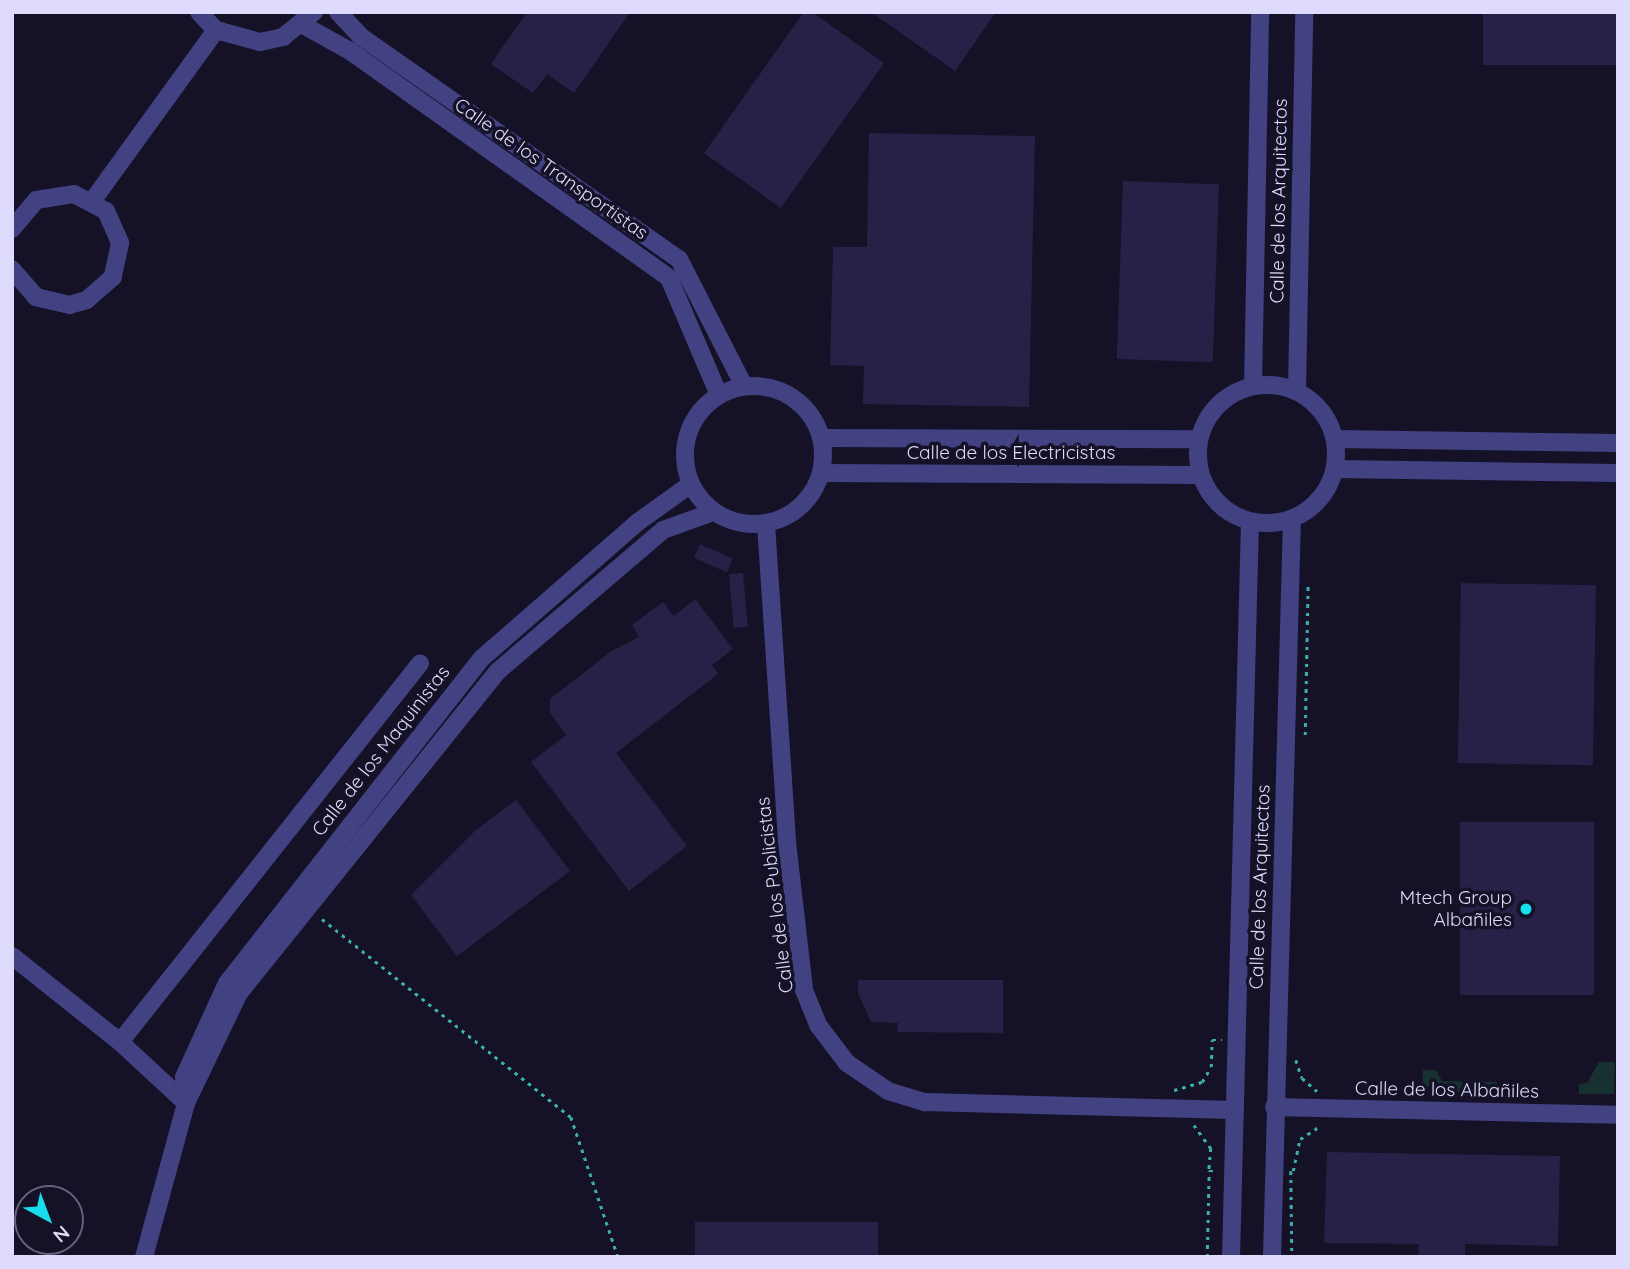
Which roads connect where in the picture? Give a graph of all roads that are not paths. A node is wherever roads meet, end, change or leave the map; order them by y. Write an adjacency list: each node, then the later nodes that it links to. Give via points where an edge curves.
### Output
1 (199, 12): 6 (street)
2 (338, 12): 10 (street, Calle de los Transportistas, via 360,36 680,259)
3 (1260, 12): 11 (street, Calle de los Arquitectos)
4 (1304, 12): 12 (street, Calle de los Arquitectos)
5 (308, 19): 6 (street, via 260,43); 13 (street, Calle de los Transportistas, via 669,278)
6 (216, 30): 7 (street)
7 (93, 200): 8 (street, via 74,194 46,197 21,213); 9 (street, via 106,211 120,243 113,277 102,291 79,302 52,304 21,285)
8 (12, 229)
9 (12, 269)
10 (744, 386): 13 (street); 14 (street, via 784,392 814,419)
11 (1253, 386): 12 (street); 15 (street, via 1218,404)
12 (1297, 391): 16 (street, via 1327,419)
13 (719, 395): 22 (street, via 703,408 688,435 685,465)
14 (822, 438): 15 (street, Calle de los Electricistas); 19 (street)
15 (1199, 439): 21 (street)
16 (1335, 439): 17 (street); 18 (street)
17 (1618, 443)
18 (1335, 469): 20 (street); 24 (street, via 1326,490)
19 (821, 473): 21 (street, Calle de los Electricistas); 26 (street, via 801,507)
20 (1618, 474)
21 (1200, 475): 25 (street, via 1220,505)
22 (691, 484): 23 (street); 30 (street, Calle de los Maquinistas, via 638,522 482,658 227,983 184,1077)
23 (713, 512): 26 (street, via 738,522); 30 (street, Calle de los Maquinistas, via 663,530 498,671 239,993)
24 (1292, 519): 25 (street); 31 (street, Calle de los Arquitectos)
25 (1250, 522): 32 (street, Calle de los Arquitectos)
26 (766, 524): 32 (street, Calle de los Publicistas, via 788,842 804,990 818,1025 847,1063 888,1091 925,1102)
27 (420, 664): 29 (street)
28 (12, 956): 29 (street)
29 (120, 1042): 30 (street)
30 (186, 1103): 34 (street, Calle de los Maquinistas)
31 (1275, 1107): 33 (street, Calle de los Albañiles); 36 (street, Calle de los Arquitectos)
32 (1235, 1110): 35 (street, Calle de los Arquitectos)
33 (1618, 1115)
34 (144, 1257)
35 (1231, 1257)
36 (1272, 1257)

